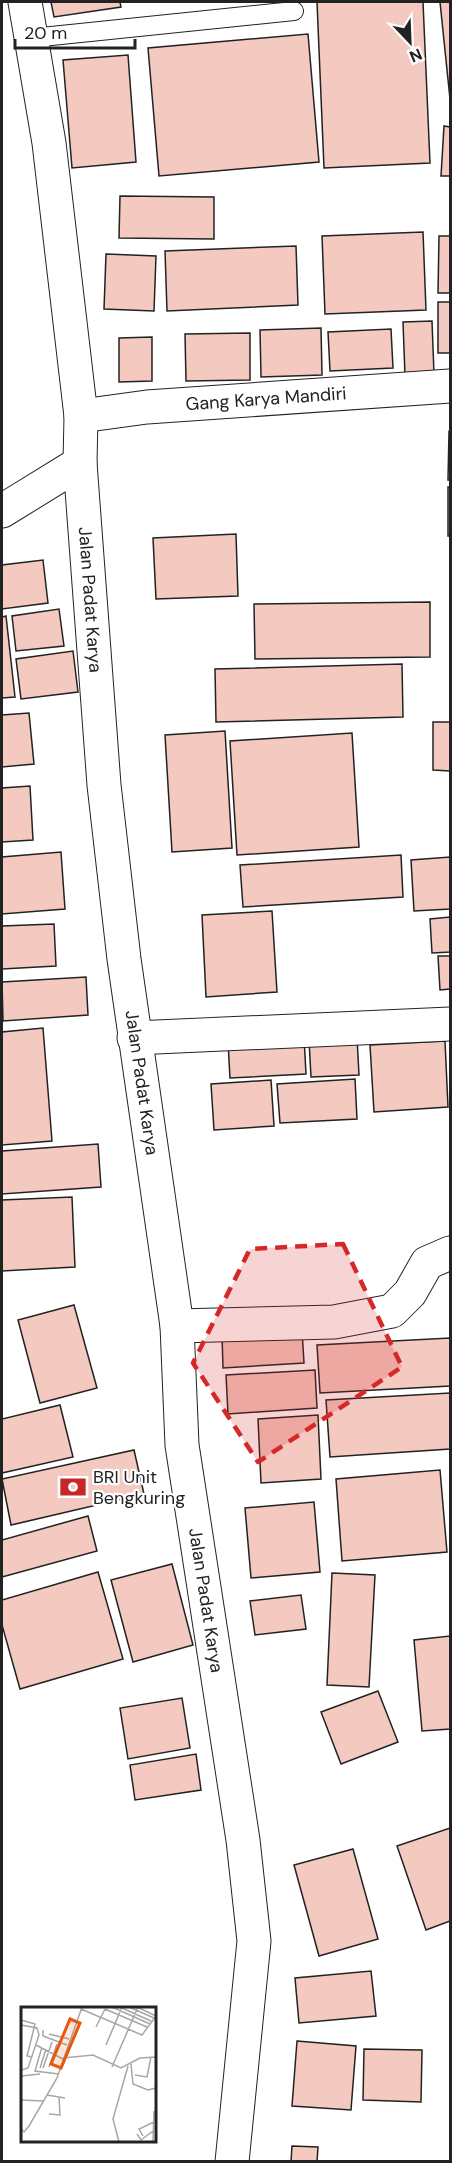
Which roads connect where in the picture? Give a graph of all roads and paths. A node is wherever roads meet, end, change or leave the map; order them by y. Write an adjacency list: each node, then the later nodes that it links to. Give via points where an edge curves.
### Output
1 (25, 2): 3 (main road, Jalan Padat Karya)
2 (294, 11): 3 (lane)
3 (32, 38): 5 (main road, Jalan Padat Karya, via 49,143)
4 (450, 386): 5 (main road, Gang Karya Mandiri, via 147,407)
5 (81, 417): 6 (main road, Jalan Padat Karya)
6 (80, 463): 7 (main road); 9 (main road, Jalan Padat Karya, via 104,785)
7 (2, 511)
8 (450, 1024): 9 (main road)
9 (134, 1038): 11 (main road, Jalan Padat Karya)
10 (450, 1253): 11 (main road, via 427,1263 410,1293 392,1311 334,1322)
11 (177, 1326): 12 (main road, Jalan Padat Karya, via 182,1445 243,1840 254,1941)
12 (232, 2162)

